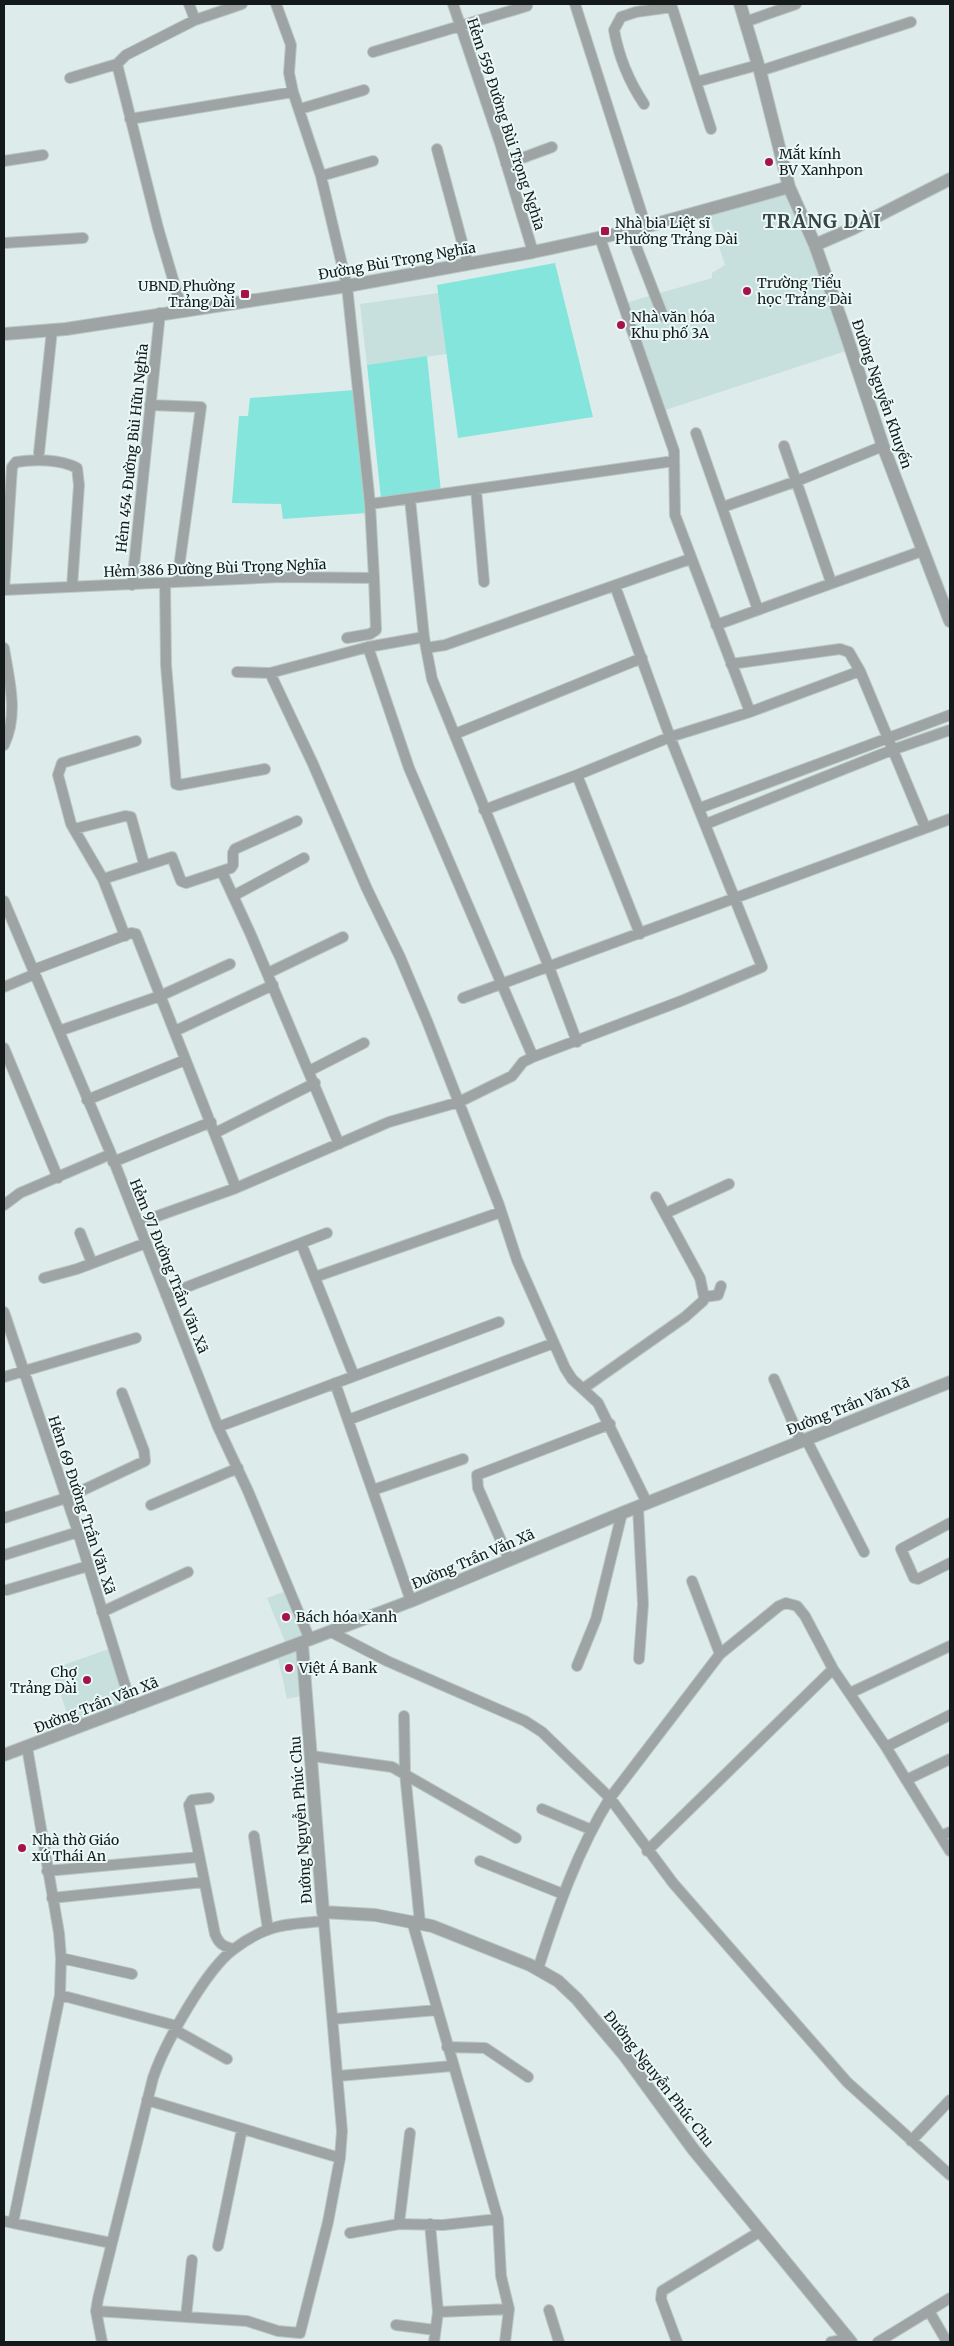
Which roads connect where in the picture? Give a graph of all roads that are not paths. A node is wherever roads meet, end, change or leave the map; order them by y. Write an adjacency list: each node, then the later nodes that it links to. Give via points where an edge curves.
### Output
1 (189, 4): 10 (street)
2 (242, 4): 10 (street)
3 (276, 4): 20 (street, via 291,45)
4 (453, 4): 13 (street, Hẻm 559 Đường Bùi Trọng Nghĩa)
5 (575, 4): 34 (street)
6 (740, 4): 11 (street, Đường Nguyễn Khuyến)
7 (796, 4): 11 (street)
8 (528, 6): 13 (street)
9 (672, 6): 18 (street); 21 (street, via 621,17 614,30 629,81)
10 (195, 20): 15 (street, via 126,55)
11 (745, 22): 16 (street, Đường Nguyễn Khuyến)
12 (911, 22): 16 (street)
13 (460, 26): 14 (street); 30 (street, Hẻm 559 Đường Bùi Trọng Nghĩa)
14 (373, 52)
15 (117, 64): 17 (street); 23 (street)
16 (759, 68): 18 (street); 33 (street, Đường Nguyễn Khuyến)
17 (70, 78)
18 (696, 82): 24 (street)
19 (364, 90): 22 (street)
20 (293, 92): 22 (street); 23 (street)
21 (644, 104)
22 (300, 109): 31 (street)
23 (130, 119): 43 (street)
24 (711, 129)
25 (552, 146): 30 (street)
26 (437, 149): 41 (street)
27 (42, 155): 28 (street)
28 (4, 161)
29 (373, 161): 31 (street)
30 (506, 164): 40 (street, Hẻm 559 Đường Bùi Trọng Nghĩa)
31 (321, 176): 42 (street)
32 (950, 179): 39 (street)
33 (789, 187): 34 (street, Đường Bùi Trọng Nghĩa); 39 (street, Đường Nguyễn Khuyến)
34 (646, 227): 35 (street, Đường Bùi Trọng Nghĩa)
35 (630, 231): 37 (street, Đường Bùi Trọng Nghĩa); 45 (street)
36 (83, 238): 38 (street)
37 (600, 238): 40 (street, Đường Bùi Trọng Nghĩa); 53 (street, via 674,451)
38 (4, 243)
39 (814, 245): 51 (street, Đường Nguyễn Khuyến)
40 (534, 252): 41 (street, Đường Bùi Trọng Nghĩa)
41 (468, 264): 42 (street, Đường Bùi Trọng Nghĩa)
42 (347, 286): 43 (street, Đường Bùi Trọng Nghĩa); 57 (street)
43 (182, 310): 44 (street, Đường Bùi Trọng Nghĩa)
44 (160, 313): 46 (street, Đường Bùi Trọng Nghĩa); 48 (street, Hẻm 454 Đường Bùi Hữu Nghĩa)
45 (663, 316)
46 (52, 330): 47 (street, Đường Bùi Trọng Nghĩa); 52 (street)
47 (4, 334)
48 (150, 405): 62 (street, via 201,407); 66 (street, Hẻm 454 Đường Bùi Hữu Nghĩa)
49 (696, 433): 58 (street)
50 (784, 446): 54 (street)
51 (882, 446): 54 (street); 59 (street, Đường Nguyễn Khuyến)
52 (39, 453)
53 (674, 461): 55 (street); 60 (street, via 675,515)
54 (796, 481): 58 (street); 64 (street)
55 (476, 490): 56 (street); 63 (street)
56 (410, 499): 57 (street); 73 (street)
57 (370, 504): 61 (street)
58 (723, 507): 70 (street)
59 (922, 551): 64 (street); 71 (street, Đường Nguyễn Khuyến)
60 (690, 559): 67 (street); 72 (street)
61 (374, 578): 62 (street, Hẻm 386 Đường Bùi Trọng Nghĩa, via 281,577); 74 (street, via 376,630)
62 (177, 582): 65 (street, Hẻm 386 Đường Bùi Trọng Nghĩa)
63 (484, 582)
64 (831, 582): 70 (street)
65 (165, 583): 66 (street, Hẻm 386 Đường Bùi Trọng Nghĩa); 92 (street, via 166,666 176,784)
66 (132, 585): 68 (street, Hẻm 386 Đường Bùi Trọng Nghĩa)
67 (615, 586): 77 (street, via 445,645); 78 (street)
68 (72, 587): 69 (street, Hẻm 386 Đường Bùi Trọng Nghĩa); 69 (street, via 79,485 77,468 70,464 30,460 16,462 12,467)
69 (4, 590)
70 (758, 610): 72 (street)
71 (950, 620)
72 (716, 625): 79 (street)
73 (424, 637): 75 (street); 77 (street)
74 (347, 638)
75 (368, 647): 82 (street); 116 (street, via 409,768)
76 (4, 648): 89 (street, via 13,705)
77 (426, 648): 86 (street, via 432,679)
78 (642, 658): 86 (street); 87 (street)
79 (731, 664): 80 (street, via 840,649 849,652); 83 (street)
80 (860, 671): 83 (street); 88 (street)
81 (237, 672): 82 (street)
82 (270, 674): 130 (street, via 400,957)
83 (750, 712): 87 (street)
84 (950, 715): 88 (street)
85 (950, 730): 91 (street)
86 (455, 734): 95 (street)
87 (670, 737): 93 (street); 94 (street)
88 (888, 738): 91 (street); 94 (street)
89 (5, 741)
90 (136, 741): 100 (street, via 66,761 59,767 58,775)
91 (892, 750): 98 (street); 99 (street)
92 (264, 769)
93 (577, 775): 95 (street); 108 (street)
94 (700, 808): 98 (street)
95 (484, 810): 112 (street)
96 (950, 818): 99 (street)
97 (297, 821): 103 (street, via 235,850 232,853 233,865)
98 (706, 824): 106 (street)
99 (926, 827): 106 (street)
100 (74, 829): 102 (street, via 131,817); 104 (street)
101 (304, 858): 105 (street)
102 (144, 864): 103 (street, via 172,857 184,883); 104 (street)
103 (222, 872): 105 (street)
104 (103, 879): 109 (street)
105 (233, 896): 114 (street)
106 (736, 898): 108 (street); 122 (street, via 762,967)
107 (4, 901): 113 (street, Hẻm 97 Đường Trần Văn Xã)
108 (640, 934): 112 (street)
109 (125, 936): 113 (street); 118 (street, via 136,934)
110 (343, 937): 114 (street)
111 (230, 964): 118 (street)
112 (549, 967): 116 (street); 122 (street)
113 (34, 972): 117 (street); 120 (street, Hẻm 97 Đường Trần Văn Xã)
114 (268, 973): 115 (street)
115 (273, 985): 121 (street); 127 (street)
116 (503, 985): 119 (street); 125 (street)
117 (4, 987)
118 (160, 996): 120 (street); 121 (street)
119 (463, 998)
120 (59, 1031): 129 (street, Hẻm 97 Đường Trần Văn Xã)
121 (175, 1031): 126 (street)
122 (577, 1042): 125 (street)
123 (364, 1043): 127 (street)
124 (4, 1048): 135 (street)
125 (534, 1057): 130 (street, via 523,1062 512,1076)
126 (185, 1060): 129 (street); 131 (street)
127 (309, 1070): 128 (street)
128 (315, 1084): 132 (street); 133 (street)
129 (87, 1100): 134 (street, Hẻm 97 Đường Trần Văn Xã)
130 (459, 1102): 133 (street, via 389,1122); 140 (street)
131 (211, 1122): 132 (street); 134 (street)
132 (215, 1133): 137 (street)
133 (339, 1144): 137 (street)
134 (112, 1158): 135 (street); 142 (street, Hẻm 97 Đường Trần Văn Xã)
135 (58, 1178): 139 (street, via 20,1193)
136 (729, 1184): 141 (street)
137 (236, 1188): 142 (street)
138 (656, 1196): 141 (street)
139 (4, 1205)
140 (501, 1212): 148 (street); 156 (street, via 517,1260)
141 (666, 1214): 152 (street, via 700,1278)
142 (138, 1223): 146 (street, Hẻm 97 Đường Trần Văn Xã)
143 (80, 1233): 147 (street)
144 (327, 1233): 145 (street)
145 (301, 1243): 148 (street); 150 (street)
146 (146, 1244): 147 (street); 150 (street, Hẻm 97 Đường Trần Văn Xã)
147 (92, 1263): 149 (street)
148 (315, 1277): 158 (street)
149 (44, 1278)
150 (166, 1295): 167 (street, Hẻm 97 Đường Trần Văn Xã)
151 (721, 1295): 152 (street)
152 (704, 1297): 163 (street, via 700,1306)
153 (4, 1312): 157 (street, Hẻm 69 Đường Trần Văn Xã)
154 (499, 1322): 158 (street)
155 (136, 1338): 157 (street)
156 (554, 1342): 163 (street, via 572,1379); 165 (street)
157 (23, 1372): 159 (street); 172 (street, Hẻm 69 Đường Trần Văn Xã)
158 (354, 1376): 162 (street)
159 (4, 1377)
160 (774, 1379): 168 (street)
161 (950, 1382): 168 (street, Đường Trần Văn Xã)
162 (335, 1383): 165 (street); 167 (street)
163 (584, 1388): 166 (street, via 598,1403)
164 (122, 1392): 172 (street, via 145,1461)
165 (348, 1420): 171 (street)
166 (610, 1424): 174 (street); 181 (street, via 477,1475 478,1488)
167 (218, 1426): 170 (street, Hẻm 97 Đường Trần Văn Xã)
168 (804, 1440): 174 (street, Đường Trần Văn Xã); 179 (street)
169 (463, 1459): 171 (street)
170 (238, 1468): 173 (street); 190 (street, Hẻm 97 Đường Trần Văn Xã)
171 (373, 1490): 187 (street)
172 (66, 1498): 176 (street); 178 (street, Hẻm 69 Đường Trần Văn Xã)
173 (151, 1505)
174 (643, 1505): 175 (street, Đường Trần Văn Xã); 193 (street, via 643,1604)
175 (622, 1513): 181 (street, Đường Trần Văn Xã); 194 (street, via 596,1618)
176 (4, 1518)
177 (950, 1523): 182 (street, via 902,1549 914,1578)
178 (78, 1532): 180 (street); 183 (street, Hẻm 69 Đường Trần Văn Xã)
179 (864, 1552)
180 (4, 1555)
181 (509, 1559): 187 (street, Đường Trần Văn Xã)
182 (950, 1563)
183 (88, 1566): 186 (street); 188 (street, Hẻm 69 Đường Trần Văn Xã)
184 (188, 1572): 188 (street)
185 (692, 1581): 192 (street)
186 (7, 1590)
187 (411, 1601): 189 (street, Đường Trần Văn Xã)
188 (102, 1612): 197 (street, Hẻm 69 Đường Trần Văn Xã)
189 (331, 1632): 190 (street, Đường Trần Văn Xã); 208 (street, via 388,1661 525,1721 542,1732)
190 (306, 1642): 197 (street, Đường Trần Văn Xã); 203 (street, Đường Nguyễn Phúc Chu)
191 (950, 1646): 196 (street)
192 (720, 1654): 195 (street, via 786,1603 797,1606); 208 (street)
193 (639, 1659)
194 (578, 1666)
195 (833, 1669): 196 (street); 214 (street)
196 (850, 1693): 201 (street)
197 (132, 1708): 200 (street, Đường Trần Văn Xã)
198 (950, 1715): 201 (street)
199 (404, 1716): 205 (street)
200 (27, 1747): 202 (street, Đường Trần Văn Xã); 218 (street)
201 (886, 1747): 206 (street)
202 (4, 1755)
203 (312, 1756): 205 (street, via 378,1764); 222 (street, Đường Nguyễn Phúc Chu)
204 (950, 1759): 206 (street)
205 (406, 1773): 213 (street); 223 (street)
206 (906, 1780): 211 (street)
207 (209, 1798): 216 (street, via 192,1800 189,1805)
208 (610, 1798): 210 (street); 214 (street)
209 (542, 1809): 210 (street)
210 (592, 1830): 220 (street)
211 (946, 1834): 215 (street)
212 (254, 1836): 224 (street)
213 (516, 1838)
214 (647, 1851): 242 (street, via 847,2082)
215 (950, 1851)
216 (199, 1857): 218 (street); 219 (street)
217 (480, 1861): 220 (street)
218 (47, 1871): 221 (street)
219 (204, 1882): 221 (street); 225 (street, via 218,1942)
220 (563, 1894): 227 (street)
221 (52, 1898): 226 (street)
222 (324, 1917): 223 (street, Đường Nguyễn Phúc Chu, via 375,1915); 224 (street); 231 (street)
223 (416, 1922): 227 (street, Đường Nguyễn Phúc Chu, via 444,1930); 230 (street)
224 (268, 1930): 225 (street)
225 (233, 1949): 232 (street, via 216,1967)
226 (61, 1958): 228 (street); 229 (street)
227 (538, 1969): 249 (street, Đường Nguyễn Phúc Chu, via 558,1981 626,2056 694,2149)
228 (132, 1974)
229 (60, 1995): 232 (street); 246 (street)
230 (436, 2010): 231 (street); 233 (street)
231 (333, 2019): 236 (street)
232 (176, 2028): 234 (street); 238 (street, via 159,2061)
233 (447, 2046): 235 (street); 237 (street, via 485,2048)
234 (228, 2059)
235 (452, 2066): 236 (street); 245 (street)
236 (338, 2076): 243 (street, via 342,2126)
237 (528, 2077)
238 (146, 2100): 240 (street); 251 (street)
239 (950, 2100): 242 (street)
240 (242, 2129): 243 (street); 252 (street)
241 (410, 2133): 247 (street)
242 (911, 2141): 244 (street)
243 (340, 2158): 260 (street, via 328,2222 300,2333 247,2321)
244 (950, 2175)
245 (498, 2219): 248 (street); 255 (street, via 501,2276)
246 (8, 2222): 251 (street)
247 (400, 2224): 248 (street); 250 (street)
248 (430, 2224): 259 (street)
249 (761, 2230): 263 (street, Đường Nguyễn Phúc Chu); 268 (street, via 662,2291 661,2299)
250 (350, 2233)
251 (111, 2243): 257 (street)
252 (218, 2246)
253 (192, 2260): 260 (street)
254 (950, 2298): 258 (street)
255 (509, 2309): 259 (street); 266 (street)
256 (549, 2310): 267 (street)
257 (96, 2311): 260 (street); 264 (street)
258 (929, 2311): 270 (street); 271 (street)
259 (438, 2312): 262 (street)
260 (186, 2317)
261 (396, 2325): 262 (street)
262 (435, 2330): 265 (street)
263 (850, 2340): 269 (street)
264 (98, 2341)
265 (434, 2342)
266 (505, 2342)
267 (559, 2342)
268 (677, 2342)
269 (831, 2342)
270 (878, 2342)
271 (947, 2342)

